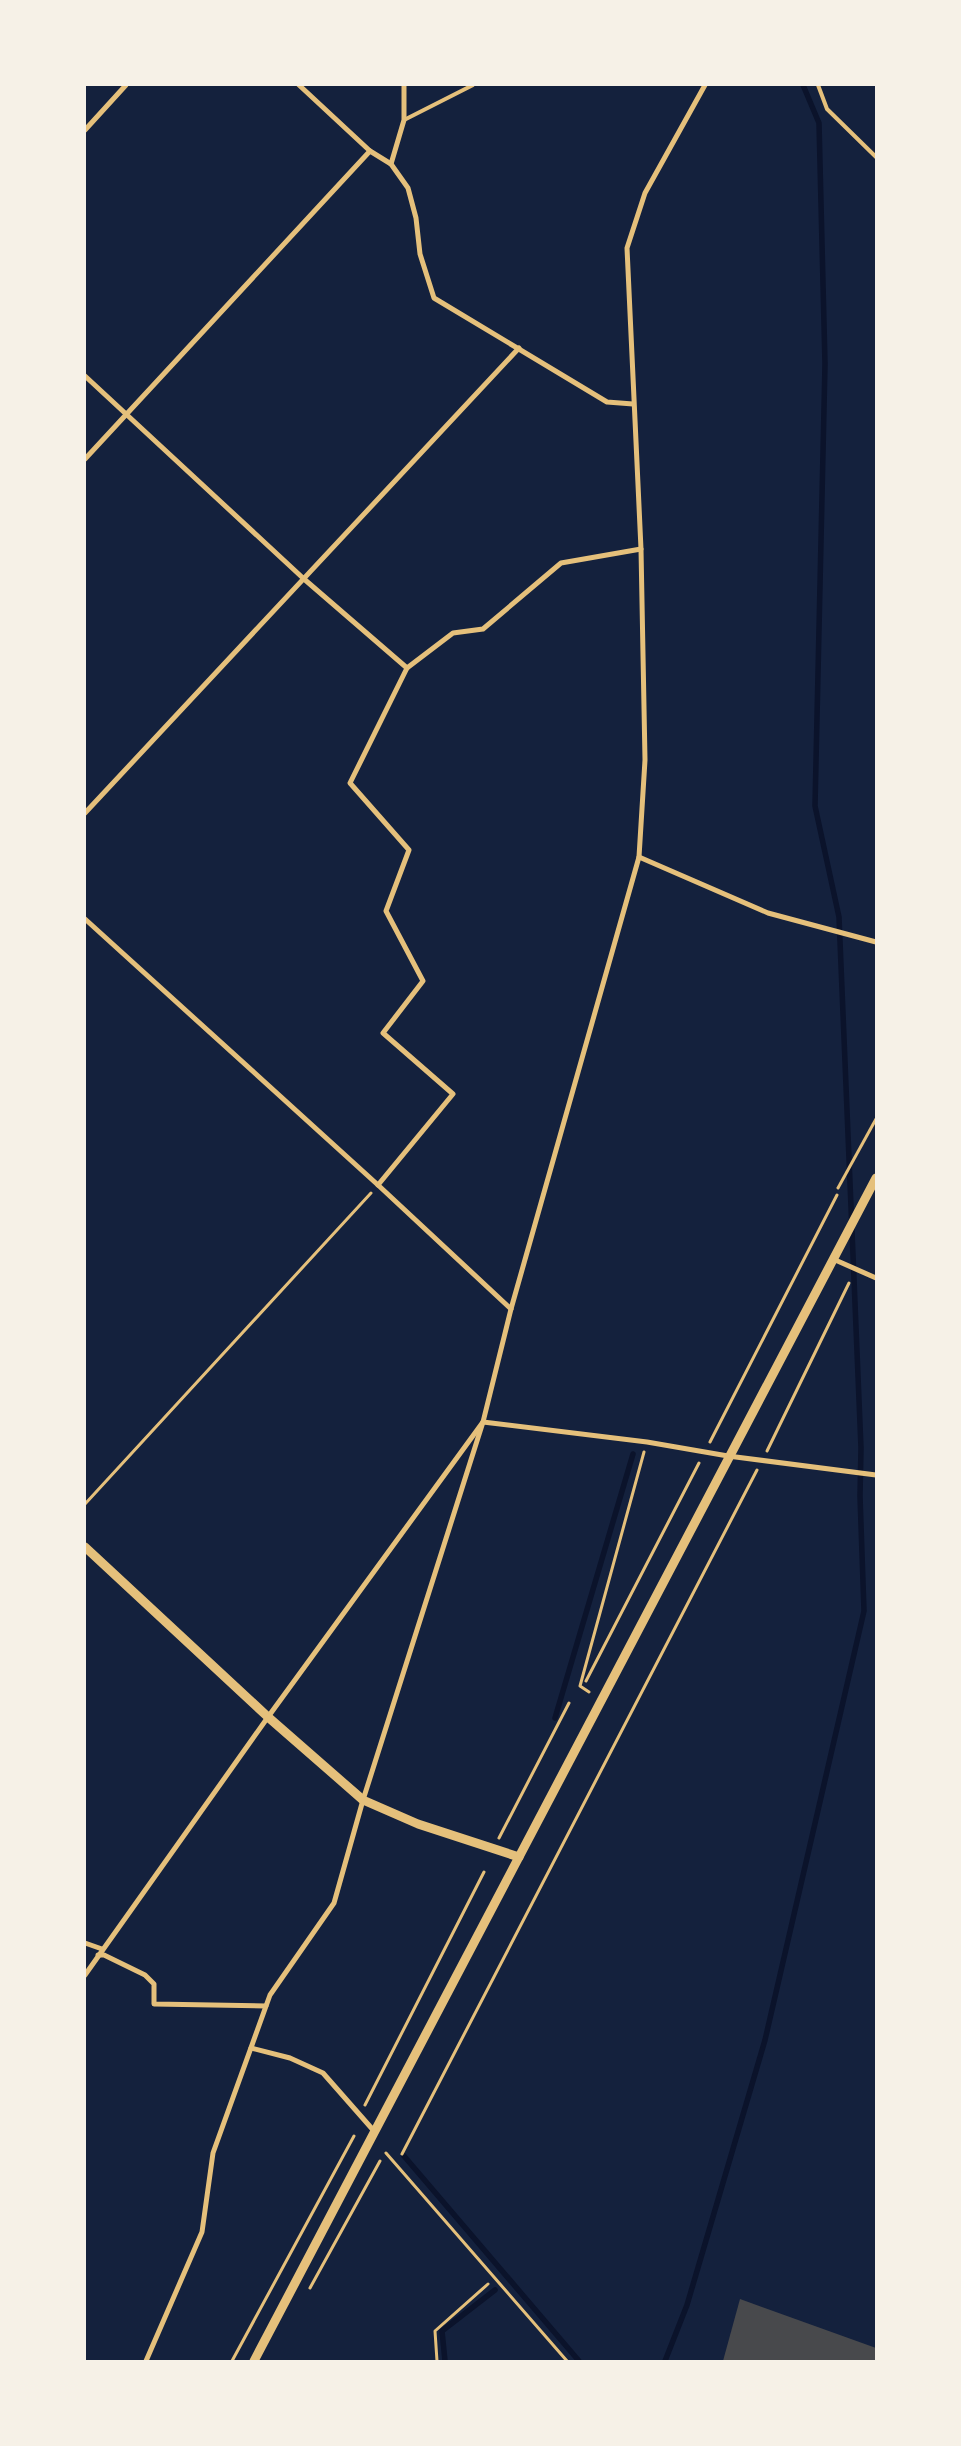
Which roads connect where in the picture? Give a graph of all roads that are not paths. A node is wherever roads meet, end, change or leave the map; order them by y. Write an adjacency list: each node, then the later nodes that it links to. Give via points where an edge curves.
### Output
1 (126, 85): 8 (street)
2 (299, 85): 9 (street)
3 (404, 85): 7 (street)
4 (473, 85): 7 (lane)
5 (704, 85): 14 (street, via 645,192 627,248)
6 (818, 85): 10 (lane, via 827,109)
7 (404, 120): 11 (street)
8 (85, 130)
9 (370, 151): 11 (street); 15 (street)
10 (876, 157)
11 (391, 164): 12 (street, via 408,188 416,218 420,254 434,298)
12 (518, 348): 14 (street, via 606,402); 18 (street)
13 (85, 376): 15 (street)
14 (633, 404): 17 (street)
15 (127, 413): 16 (street); 18 (street)
16 (85, 459)
17 (641, 549): 19 (street, via 561,563 483,629 453,633); 21 (street, via 646,760)
18 (304, 578): 19 (street); 20 (street)
19 (407, 668): 25 (street, via 350,783 409,850 386,911 423,981 383,1034 454,1094)
20 (85, 813)
21 (639, 857): 23 (street, via 768,913); 28 (street)
22 (85, 919): 25 (street)
23 (876, 942)
24 (876, 1178): 26 (street)
25 (378, 1185): 28 (street)
26 (833, 1259): 27 (street); 30 (street)
27 (876, 1278)
28 (511, 1309): 29 (street)
29 (483, 1422): 30 (street, via 647,1442); 33 (street); 34 (street)
30 (728, 1456): 31 (street); 35 (street)
31 (876, 1476)
32 (85, 1547): 33 (street)
33 (268, 1716): 34 (street); 37 (street)
34 (363, 1800): 35 (street, via 418,1824); 40 (street, via 334,1903 270,1995)
35 (519, 1857): 42 (street)
36 (85, 1943): 37 (street)
37 (102, 1950): 38 (street)
38 (98, 1955): 39 (street); 40 (street, via 145,1975 154,1984 154,2004)
39 (85, 1975)
40 (266, 2006): 41 (street)
41 (251, 2048): 42 (street, via 290,2058 323,2073); 43 (street, via 213,2153 202,2232)
42 (375, 2131): 44 (street)
43 (146, 2361)
44 (254, 2361)

